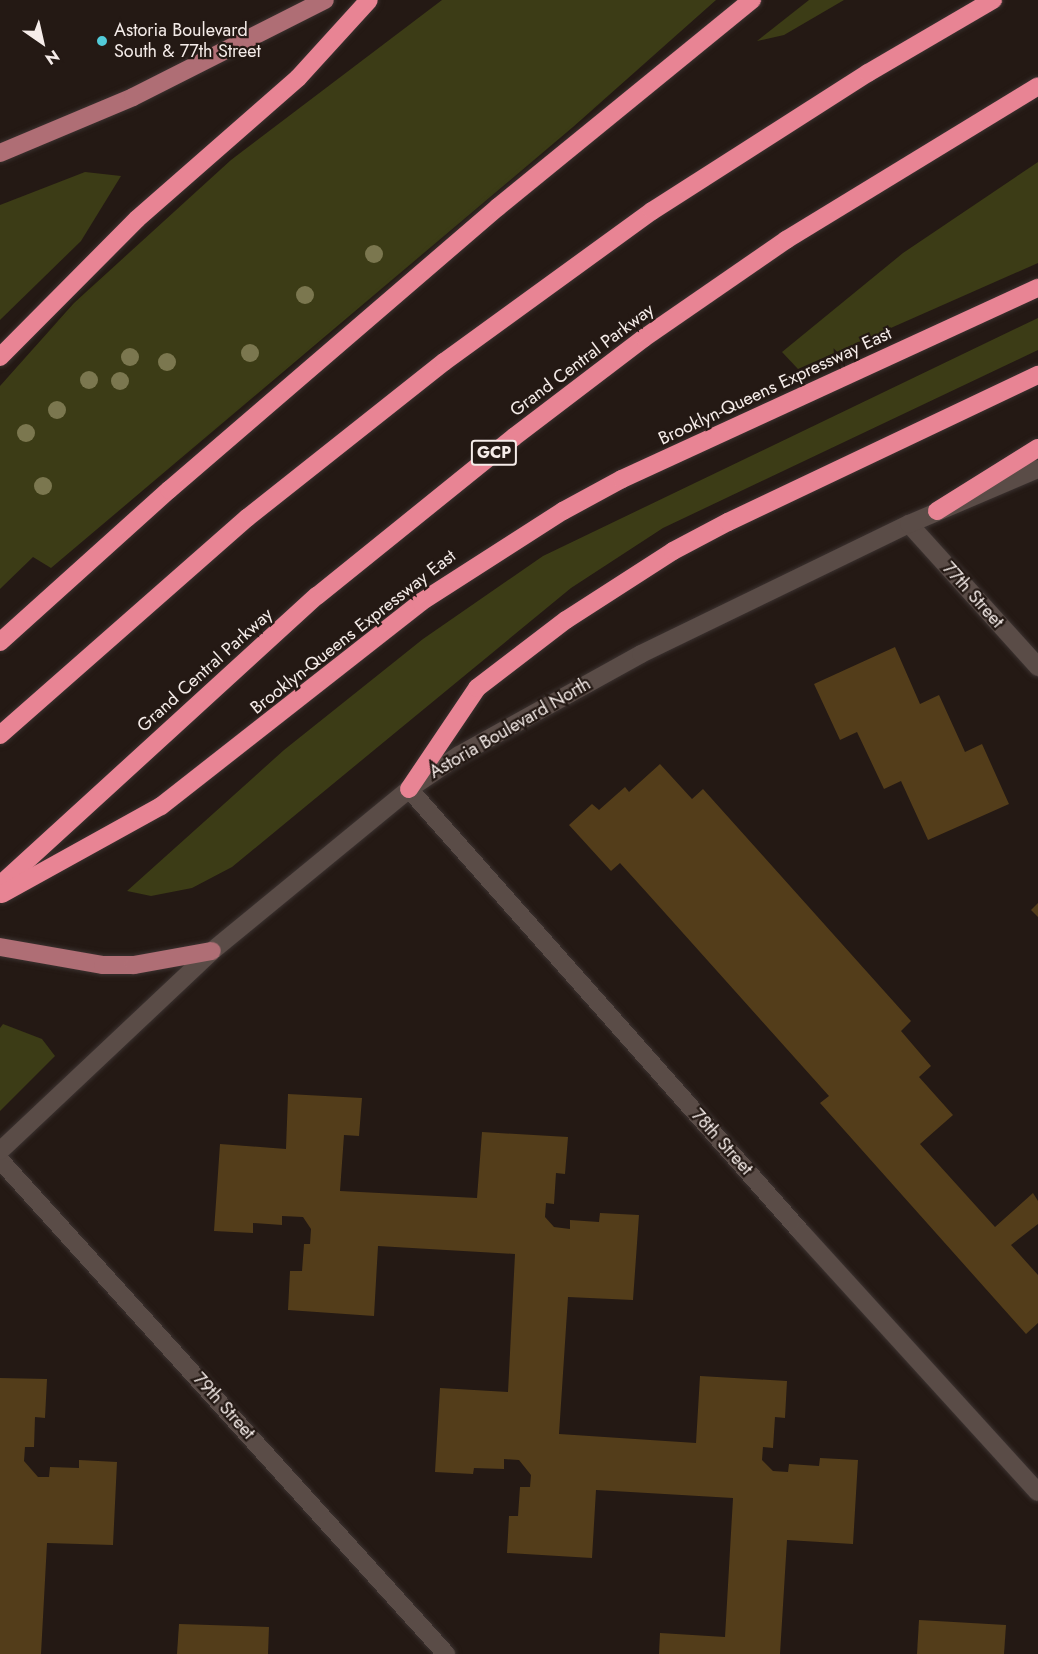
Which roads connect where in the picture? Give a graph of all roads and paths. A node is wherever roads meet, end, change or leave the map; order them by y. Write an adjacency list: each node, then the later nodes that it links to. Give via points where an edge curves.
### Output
1 (326, 0): 6 (main road, via 142,93)
2 (369, 0): 8 (highway, via 298,78 186,172)
3 (752, 0): 14 (highway, via 489,214 169,490)
4 (993, 0): 16 (highway, via 867,73 652,211 444,362 264,503)
5 (1038, 86): 18 (highway, Grand Central Parkway / GCP, via 786,240 557,404 317,596)
6 (0, 153)
7 (1038, 288): 19 (highway, Brooklyn-Queens Expressway East, via 622,479 563,511 421,602 160,806)
8 (0, 357)
9 (1038, 375): 17 (highway, via 728,522 674,551 566,620 477,688)
10 (1038, 448): 12 (highway)
11 (1038, 469): 12 (street, Astoria Boulevard North)
12 (937, 511): 13 (street, Astoria Boulevard North)
13 (909, 524): 15 (street, 77th Street); 17 (street, Astoria Boulevard North, via 586,683 459,755)
14 (0, 642)
15 (1038, 667)
16 (0, 735)
17 (409, 789): 21 (street, Astoria Boulevard North); 24 (street, 78th Street, via 802,1233)
18 (0, 885)
19 (0, 894)
20 (0, 947): 21 (main road, Astoria Boulevard North, via 74,962 134,965)
21 (212, 951): 22 (street)
22 (0, 1151)
23 (0, 1160): 25 (street, 79th Street)
24 (1038, 1492)
25 (446, 1654)

